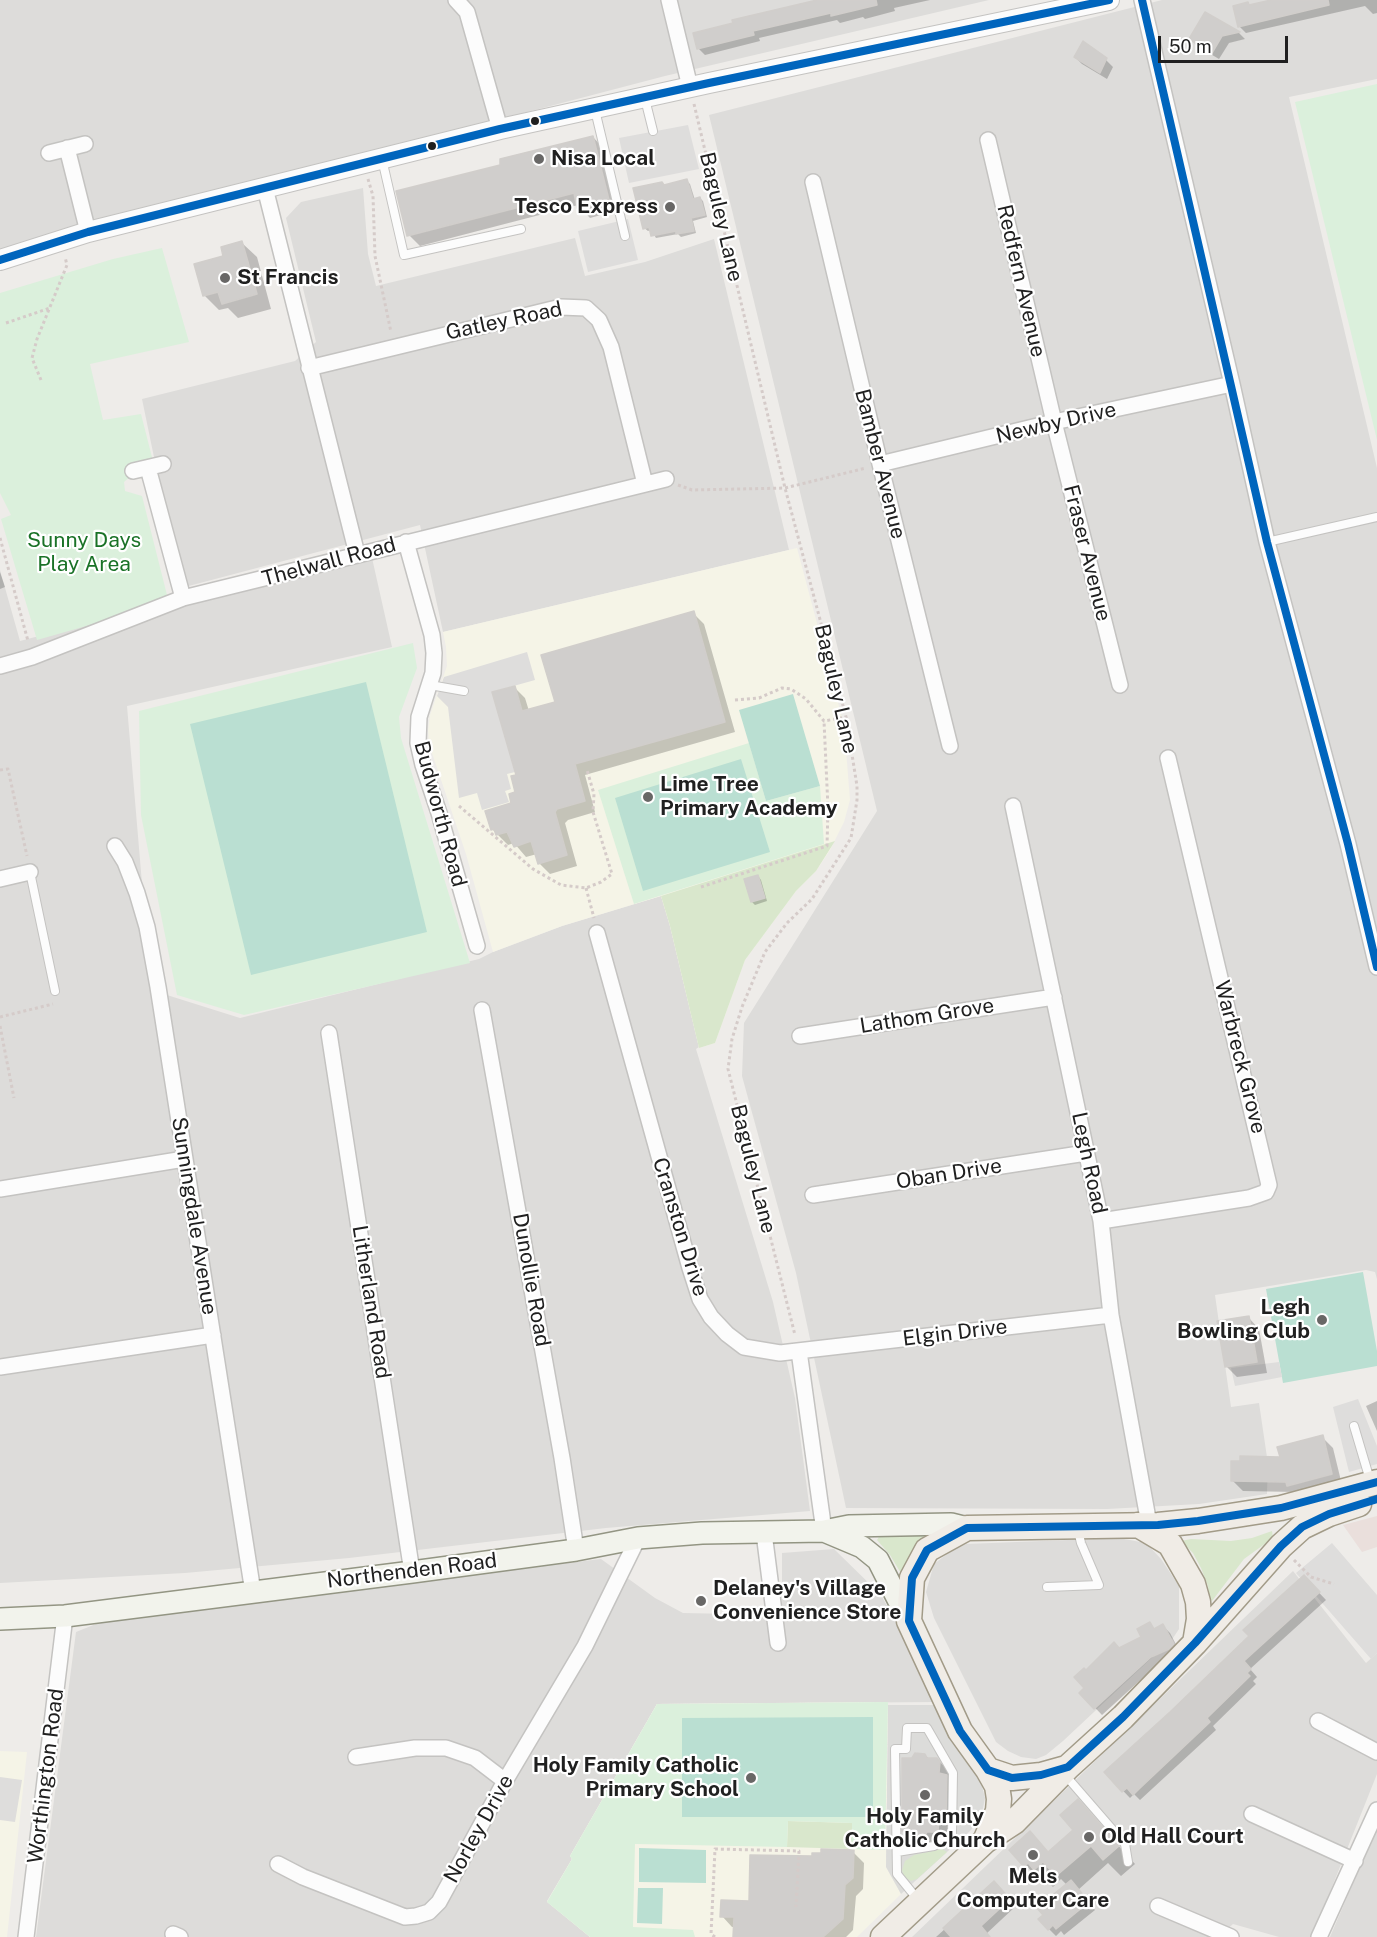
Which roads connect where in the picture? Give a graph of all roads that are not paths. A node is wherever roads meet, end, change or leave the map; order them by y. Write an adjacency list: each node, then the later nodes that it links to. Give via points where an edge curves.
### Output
1 (456, 0): 8 (street, via 467,12)
2 (669, 0): 5 (street)
3 (1110, 0): 5 (street)
4 (1142, 0): 22 (street)
5 (690, 87): 6 (street)
6 (645, 97): 7 (street); 9 (lane)
7 (595, 108): 8 (street); 19 (lane)
8 (500, 129): 14 (street)
9 (653, 131)
10 (988, 140): 23 (street, Redfern Avenue)
11 (85, 144): 12 (street)
12 (67, 148): 13 (street); 18 (street)
13 (49, 153)
14 (382, 158): 16 (street); 17 (lane, via 404,255)
15 (813, 182): 25 (street, Bamber Avenue)
16 (265, 188): 18 (street); 21 (street)
17 (521, 229)
18 (88, 232): 20 (street)
19 (625, 236)
20 (0, 260)
21 (309, 368): 27 (street, Gatley Road, via 561,307 586,308 599,320 611,347); 31 (street)
22 (1232, 384): 23 (street, Newby Drive); 30 (street)
23 (1054, 422): 25 (street, Newby Drive); 35 (street, Fraser Avenue)
24 (163, 464): 32 (street, via 141,470)
25 (880, 464): 37 (street, Bamber Avenue)
26 (666, 479): 27 (street, Thelwall Road)
27 (645, 484): 29 (street, Thelwall Road)
28 (1377, 517): 30 (lane)
29 (406, 542): 31 (street, Thelwall Road); 34 (street, Budworth Road, via 432,635)
30 (1268, 542): 45 (street)
31 (357, 554): 32 (street, Thelwall Road)
32 (183, 598): 33 (street, Thelwall Road)
33 (0, 666)
34 (430, 685): 36 (lane); 44 (street, Budworth Road, via 419,717 418,744)
35 (1120, 685)
36 (464, 691)
37 (950, 746)
38 (1168, 758): 55 (street, Warbreck Grove, via 1269,1185 1266,1192 1249,1198)
39 (1013, 806): 47 (street, Legh Road)
40 (115, 846): 52 (street, Sunningdale Avenue, via 125,862 147,927)
41 (30, 872): 42 (street); 46 (lane)
42 (0, 879)
43 (597, 933): 58 (street, Cranston Drive, via 700,1299 711,1317 744,1347 780,1353)
44 (477, 946)
45 (1377, 967)
46 (55, 992)
47 (1054, 997): 50 (street, Lathom Grove); 51 (street, Legh Road)
48 (482, 1010): 68 (street, Dunollie Road)
49 (329, 1033): 69 (street, Litherland Road)
50 (800, 1036)
51 (1086, 1153): 54 (street, Oban Drive); 55 (street, Legh Road)
52 (184, 1159): 53 (street); 57 (street, Sunningdale Avenue)
53 (0, 1189)
54 (813, 1195)
55 (1101, 1221): 56 (street, Legh Road)
56 (1111, 1315): 58 (street, Elgin Drive); 62 (street, Legh Road)
57 (213, 1335): 59 (street); 71 (street, Sunningdale Avenue)
58 (799, 1351): 65 (street)
59 (0, 1367)
60 (1354, 1426): 61 (lane)
61 (1375, 1488): 62 (main road, Northenden Road, via 1244,1514); 75 (main road, via 1302,1527)
62 (1143, 1524): 63 (main road, Northenden Road); 75 (main road, via 1170,1544 1193,1584 1199,1619)
63 (1077, 1525): 64 (main road, Northenden Road); 70 (lane, via 1099,1584)
64 (967, 1528): 65 (main road, Northenden Road, via 951,1524 849,1526); 74 (main road, via 927,1550 912,1578)
65 (824, 1531): 66 (main road, Northenden Road); 74 (main road, Northenden Road, via 862,1547 878,1560)
66 (764, 1533): 67 (main road, Northenden Road); 76 (street)
67 (638, 1538): 68 (main road, Northenden Road); 82 (street, Norley Drive, via 585,1646)
68 (576, 1550): 69 (main road, Northenden Road)
69 (412, 1572): 71 (main road, Northenden Road)
70 (1047, 1587)
71 (253, 1592): 72 (main road, Northenden Road)
72 (65, 1616): 73 (main road, Northenden Road); 92 (street, Worthington Road)
73 (0, 1619)
74 (909, 1621): 80 (main road, via 960,1731)
75 (1195, 1643): 81 (main road)
76 (778, 1644)
77 (1318, 1721): 78 (street)
78 (1377, 1752)
79 (356, 1757): 82 (street, via 415,1748 446,1748 475,1758)
80 (988, 1770): 81 (main road, via 1012,1778); 85 (main road, via 999,1799)
81 (1065, 1770): 85 (main road, via 1014,1822); 88 (lane, via 1125,1844)
82 (505, 1781): 89 (street, Norley Drive, via 439,1902 429,1912 416,1916 398,1914)
83 (1377, 1810): 87 (street)
84 (1252, 1814): 87 (street)
85 (986, 1841): 90 (main road)
86 (897, 1852): 86 (lane, via 934,1846 952,1834 953,1773 927,1728 907,1728 906,1749 895,1749); 90 (lane, via 897,1874)
87 (1354, 1861): 95 (street)
88 (1128, 1862)
89 (278, 1864)
90 (920, 1902): 93 (main road)
91 (1158, 1906): 94 (street)
92 (26, 1937)
93 (883, 1937)
94 (1231, 1937)
95 (1319, 1937)

